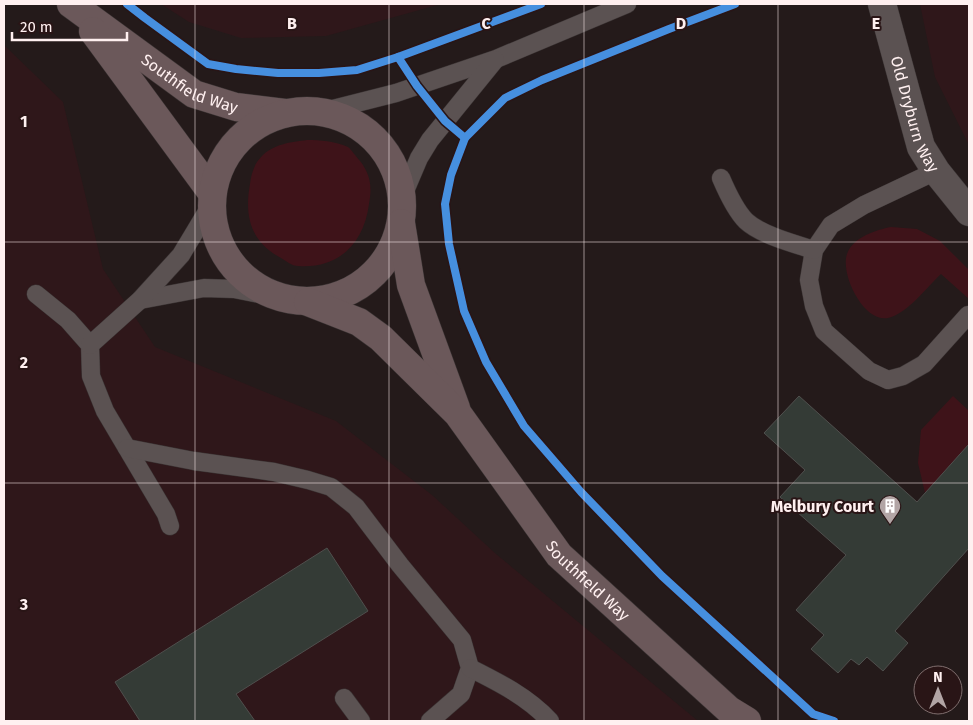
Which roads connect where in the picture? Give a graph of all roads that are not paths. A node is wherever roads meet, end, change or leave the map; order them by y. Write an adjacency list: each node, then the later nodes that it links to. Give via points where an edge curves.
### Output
1 (627, 4): 4 (lane)
2 (882, 4): 7 (street, Old Dryburn Way, via 921,147)
3 (74, 7): 6 (highway, Southfield Way, via 194,94 236,107); 9 (highway, Southfield Way)
4 (496, 59): 5 (lane, via 396,93); 10 (lane, via 430,140 419,158)
5 (322, 112): 6 (highway); 10 (highway, Southfield Way, via 354,124 371,136 393,165)
6 (288, 113): 9 (highway, via 262,122 232,147 219,169)
7 (936, 171): 11 (street, Old Dryburn Way); 12 (lane, via 830,225)
8 (721, 178): 12 (lane, via 731,200 747,222 775,237)
9 (212, 199): 14 (highway, via 218,241 230,263 252,285); 15 (lane, via 181,255)
10 (401, 211): 16 (highway, via 398,237 376,272 345,294); 19 (highway, Southfield Way, via 411,285)
11 (969, 212)
12 (814, 250): 17 (lane, via 809,280 814,306 824,331 869,371 888,380 924,364)
13 (36, 294): 18 (lane, via 68,320)
14 (275, 297): 15 (lane, via 234,289 204,288); 16 (highway)
15 (140, 300): 18 (lane)
16 (308, 302): 19 (highway, Southfield Way, via 359,322 380,338)
17 (968, 315)
18 (90, 345): 20 (lane, via 91,376 105,411)
19 (458, 414): 27 (highway, Southfield Way, via 559,555 729,710)
20 (127, 448): 21 (lane); 22 (lane, via 274,472 331,487 356,507 462,640)
21 (170, 526)
22 (470, 668): 25 (lane, via 460,694); 26 (lane, via 521,697)
23 (344, 698): 24 (lane)
24 (361, 721)
25 (430, 721)
26 (550, 721)
27 (746, 721)

